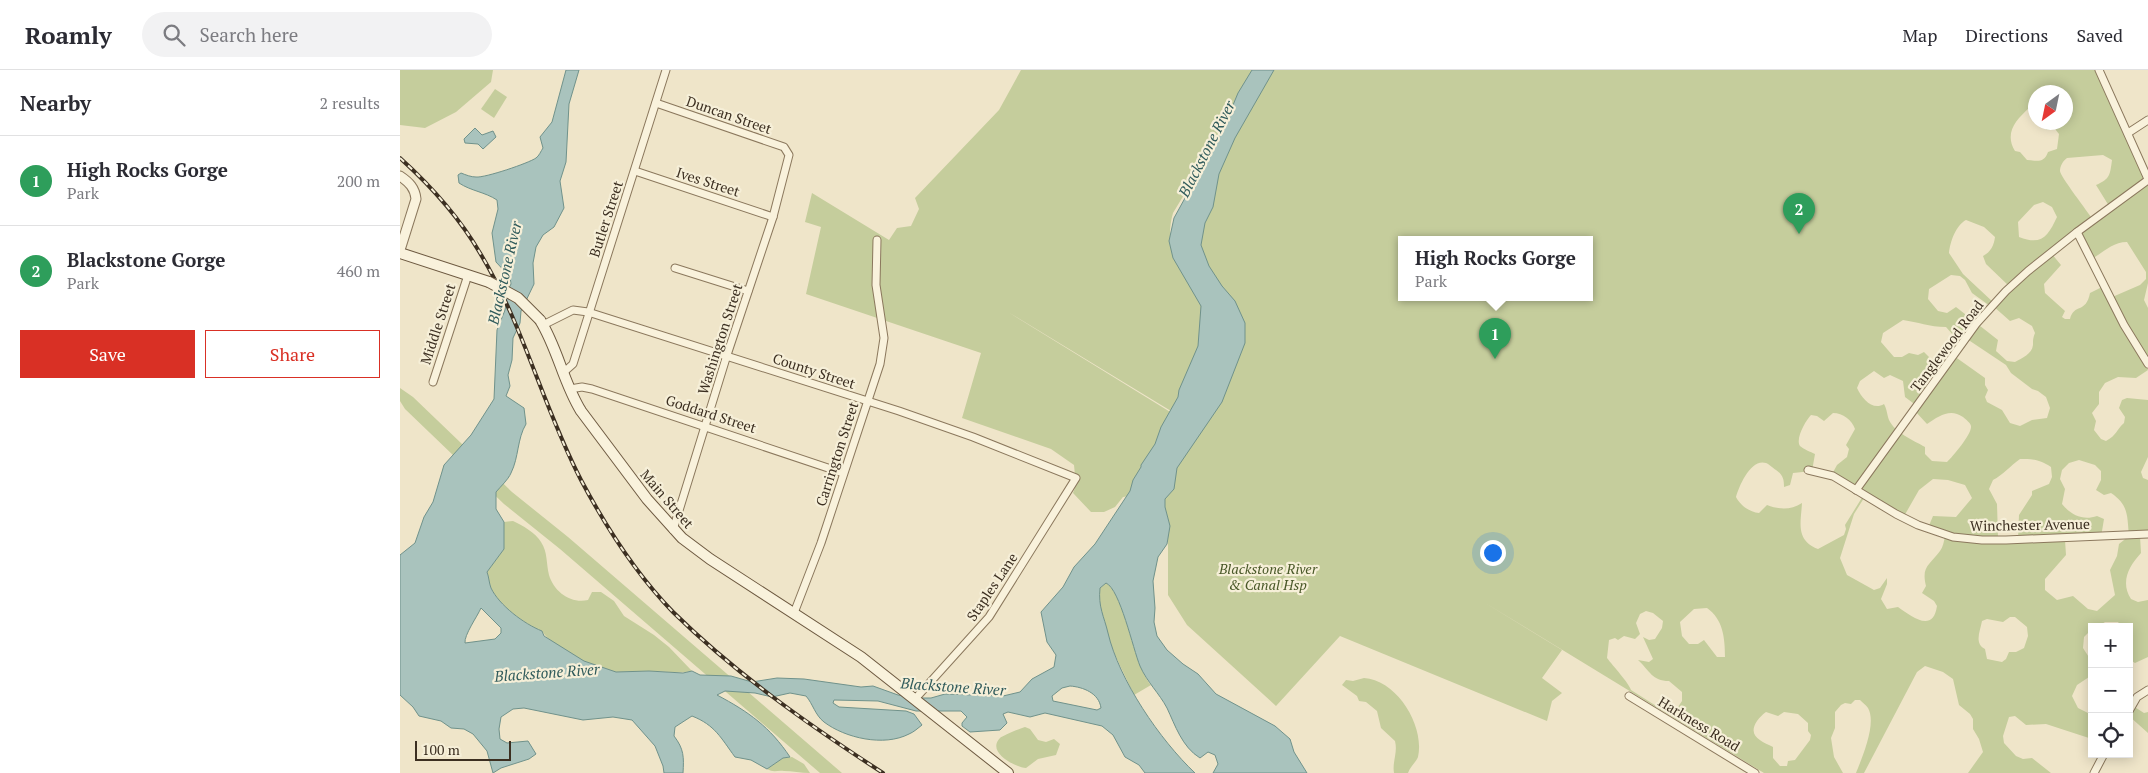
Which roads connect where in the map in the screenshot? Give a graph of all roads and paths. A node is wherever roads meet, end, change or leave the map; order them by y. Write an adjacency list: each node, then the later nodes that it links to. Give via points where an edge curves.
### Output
1 (666, 70): 3 (street, Butler Street)
2 (2099, 70): 5 (street)
3 (656, 103): 6 (street, Duncan Street, via 784,147); 7 (street, Butler Street)
4 (2148, 120): 5 (street)
5 (2128, 133): 9 (street)
6 (789, 155): 10 (street, Washington Street)
7 (635, 171): 10 (street, Ives Street); 17 (street, Butler Street)
8 (400, 176): 13 (street, via 416,192)
9 (2148, 180): 11 (street, Tanglewood Road)
10 (773, 217): 16 (street, Washington Street)
11 (2077, 232): 20 (street, via 2124,325); 29 (street, Tanglewood Road, via 2016,281 1976,324)
12 (877, 240): 24 (street, Carrington Street, via 876,284 884,338 880,364)
13 (400, 252): 15 (main road, Main Street)
14 (675, 268): 16 (street)
15 (468, 274): 18 (main road, Main Street, bridge, via 518,298); 22 (street, Middle Street)
16 (748, 291): 19 (street, Washington Street)
17 (590, 312): 18 (street, County Street, via 573,310); 19 (street, County Street); 21 (street, Butler Street, via 573,364)
18 (542, 323): 21 (main road, Main Street)
19 (727, 355): 24 (street, County Street); 25 (street, Washington Street)
20 (2148, 364)
21 (564, 372): 23 (main road, Main Street)
22 (433, 382)
23 (570, 389): 25 (street, Goddard Street, via 592,389); 30 (main road, Main Street, via 599,438)
24 (867, 401): 27 (street, Carrington Street); 28 (street, County Street, via 973,437)
25 (705, 426): 27 (street, Goddard Street); 30 (street, Washington Street)
26 (1808, 470): 29 (street, Winchester Avenue, via 1833,476)
27 (843, 473): 32 (street, Carrington Street)
28 (1076, 478): 35 (street, Staples Lane, via 989,618)
29 (1856, 490): 31 (street, Winchester Avenue, via 1918,525 1960,538 2006,540)
30 (673, 530): 32 (main road, Main Street, via 710,559)
31 (2148, 534)
32 (794, 613): 35 (main road, Main Street)
33 (2148, 690): 36 (street)
34 (1629, 696): 39 (street, Harkness Road)
35 (917, 697): 38 (main road, Main Street, via 937,718)
36 (2133, 704)
37 (2102, 758): 40 (street)
38 (1008, 773)
39 (1755, 773)
40 (2094, 773)

